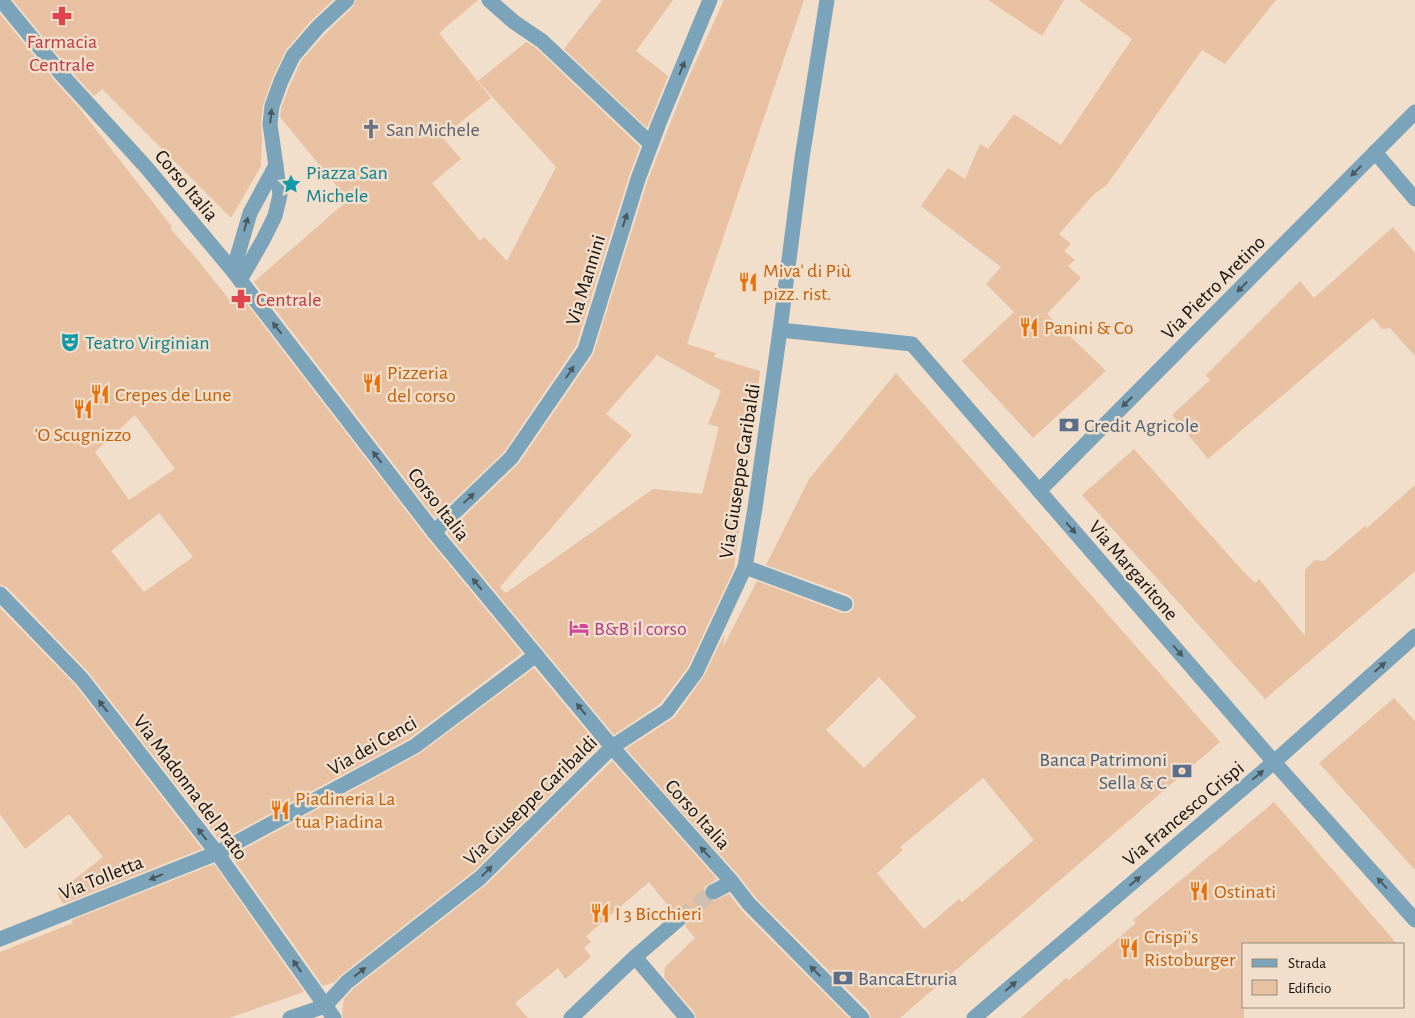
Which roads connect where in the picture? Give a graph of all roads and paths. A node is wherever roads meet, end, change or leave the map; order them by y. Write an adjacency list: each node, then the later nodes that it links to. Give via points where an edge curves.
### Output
1 (1, 0): 11 (street, Corso Italia)
2 (347, 0): 9 (street, one-way to 2, via 270,124 272,106 281,81 293,56)
3 (489, 0): 7 (street, via 542,41)
4 (710, 0): 7 (street, Via Mannini, one-way to 4)
5 (827, 0): 12 (street, Via Giuseppe Garibaldi)
6 (1415, 112): 8 (street, Via Pietro Aretino)
7 (651, 144): 14 (street, Via Mannini, one-way to 7, via 511,458 585,350)
8 (1375, 152): 10 (street); 13 (street, Via Pietro Aretino, one-way to 13)
9 (276, 165): 11 (street, one-way to 9, via 250,213); 11 (street, via 280,195 275,216 263,240)
10 (1415, 199)
11 (237, 276): 14 (street, Corso Italia, one-way to 11)
12 (780, 330): 13 (street, Via Margaritone, via 912,344); 15 (street, Via Giuseppe Garibaldi)
13 (1039, 491): 21 (street, Via Margaritone, one-way to 21)
14 (434, 532): 19 (street, Corso Italia, one-way to 14)
15 (745, 567): 17 (street); 20 (street, Via Giuseppe Garibaldi, via 696,672 667,711)
16 (0, 594): 22 (street, Via Madonna del Prato, one-way to 16, via 82,679)
17 (845, 604)
18 (1415, 636): 21 (street, Via Francesco Crispi, one-way to 18)
19 (536, 655): 20 (street, Corso Italia, one-way to 19); 22 (street, Via dei Cenci, via 415,746)
20 (612, 747): 23 (street, Corso Italia, one-way to 20); 29 (street, Via Giuseppe Garibaldi, one-way to 20, via 347,982 480,878)
21 (1274, 762): 26 (street, Via Margaritone, one-way to 21); 34 (street, Via Francesco Crispi, one-way to 21)
22 (217, 852): 27 (street, Via Tolletta, one-way to 27); 29 (street, Via Madonna del Prato, one-way to 22)
23 (732, 882): 24 (street); 33 (street, Corso Italia, one-way to 23, via 749,904)
24 (713, 892)
25 (679, 919): 28 (street)
26 (1415, 920)
27 (0, 938)
28 (635, 957): 31 (street); 32 (street)
29 (329, 1012): 30 (street, Via Giuseppe Garibaldi)
30 (290, 1018)
31 (571, 1018)
32 (687, 1018)
33 (862, 1018)
34 (974, 1018)

